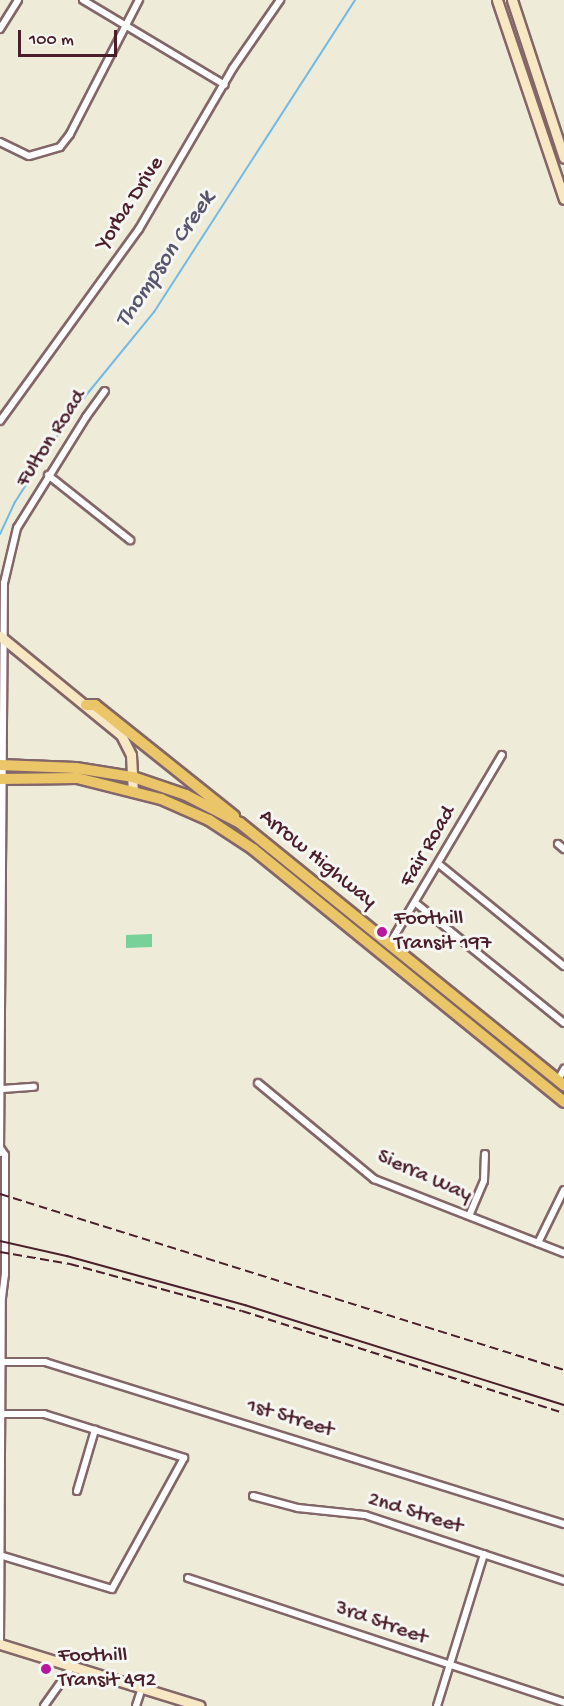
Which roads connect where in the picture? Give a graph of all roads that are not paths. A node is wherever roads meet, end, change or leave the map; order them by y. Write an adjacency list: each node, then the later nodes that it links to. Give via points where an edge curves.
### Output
1 (18, 0): 8 (street)
2 (83, 0): 7 (street)
3 (139, 0): 7 (street)
4 (280, 0): 9 (street, Yorba Drive)
5 (497, 0): 12 (main road)
6 (512, 0): 11 (main road)
7 (123, 24): 9 (street); 10 (street, via 60,147 48,154 29,156)
8 (0, 29)
9 (225, 85): 14 (street, Yorba Drive, via 139,229)
10 (0, 142)
11 (564, 158)
12 (564, 199)
13 (105, 392): 15 (street, Fulton Road)
14 (0, 421)
15 (48, 475): 16 (street); 17 (street, Fulton Road, via 13,539 4,583)
16 (130, 540)
17 (1, 637): 18 (main road); 20 (street, Fulton Road)
18 (86, 705): 21 (main road, via 121,735 131,755); 24 (main road, via 95,705 223,804)
19 (502, 755): 28 (street, Fair Road)
20 (1, 765): 21 (main road, Arrow Highway, via 76,768); 22 (street, Fulton Road)
21 (133, 777): 23 (main road); 24 (main road, Arrow Highway, via 186,795)
22 (1, 779): 23 (main road, via 77,778); 38 (street, Fulton Road)
23 (133, 790): 25 (main road, via 190,811)
24 (240, 823): 25 (street); 30 (main road, Arrow Highway)
25 (233, 835): 31 (main road)
26 (558, 844): 27 (street)
27 (564, 849)
28 (440, 865): 29 (street, Fair Road); 32 (street)
29 (417, 904): 30 (street, Fair Road); 33 (street)
30 (390, 945): 31 (street, Fair Road); 36 (main road, Arrow Highway)
31 (383, 955): 39 (main road)
32 (564, 966)
33 (564, 1023)
34 (564, 1069): 36 (street)
35 (258, 1083): 43 (street, Sierra Way, via 374,1179)
36 (561, 1083)
37 (34, 1088): 38 (street)
38 (2, 1089): 40 (street, Fulton Road)
39 (564, 1102)
40 (1, 1151): 46 (street, Fulton Road, via 5,1155 5,1292)
41 (485, 1154): 43 (street, via 484,1181)
42 (564, 1190): 44 (street)
43 (469, 1216): 44 (street, Sierra Way)
44 (538, 1243): 45 (street, Sierra Way)
45 (564, 1253)
46 (1, 1297): 47 (street, Fulton Road)
47 (2, 1362): 48 (street, Fulton Road); 52 (street, 1st Street, via 45,1362)
48 (1, 1414): 49 (street, via 44,1414); 54 (street, Fulton Road)
49 (95, 1430): 50 (street); 54 (street, via 184,1458 112,1589)
50 (77, 1491)
51 (253, 1496): 53 (street, 2nd Street, via 298,1508 365,1515)
52 (564, 1524)
53 (484, 1554): 56 (street, 2nd Street); 58 (street)
54 (3, 1556): 57 (street, Fulton Road)
55 (188, 1578): 58 (street, 3rd Street)
56 (564, 1581)
57 (0, 1645): 59 (main road)
58 (450, 1666): 61 (street, 3rd Street); 65 (street)
59 (71, 1668): 60 (main road); 62 (street)
60 (142, 1688): 63 (street); 64 (main road)
61 (564, 1702)
62 (44, 1706)
63 (136, 1706)
64 (200, 1706)
65 (437, 1706)

